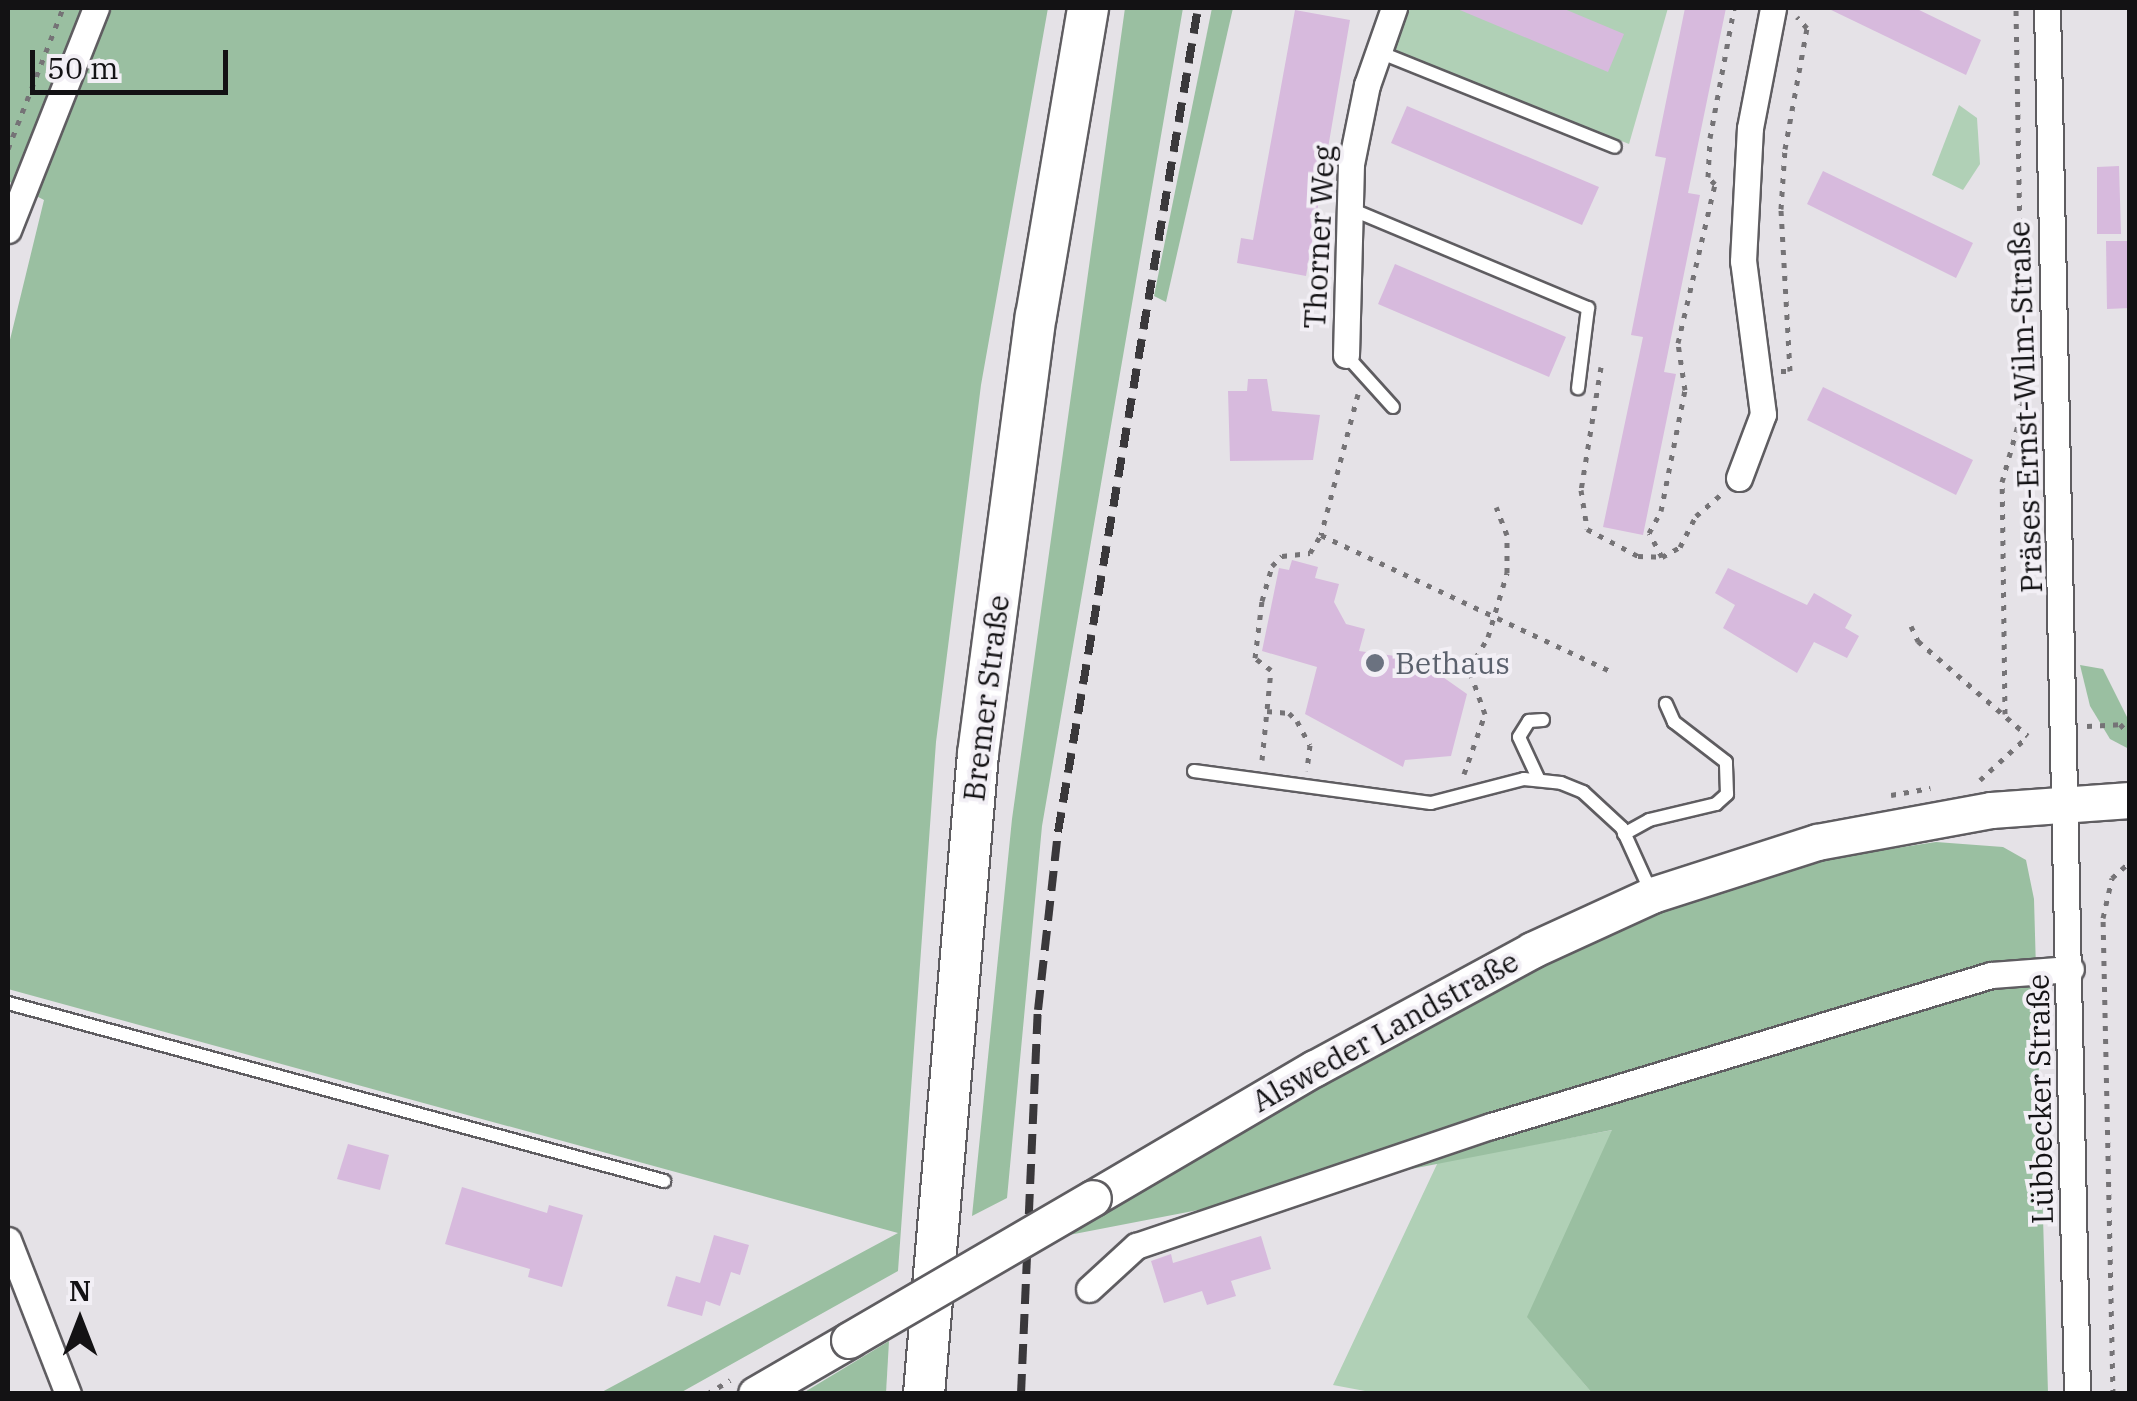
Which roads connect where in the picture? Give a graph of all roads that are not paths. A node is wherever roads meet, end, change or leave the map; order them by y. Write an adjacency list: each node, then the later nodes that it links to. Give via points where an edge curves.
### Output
1 (96, 8): 9 (street)
2 (1088, 8): 29 (main road, Bremer Straße, via 1036,316 978,754)
3 (1394, 8): 6 (street, Thorner Weg)
4 (1773, 8): 13 (street, via 1750,128 1743,261 1763,414)
5 (2047, 8): 19 (street, Präses-Ernst-Wilm-Straße)
6 (1379, 52): 7 (lane); 8 (street, Thorner Weg, via 1351,164)
7 (1615, 147)
8 (1348, 208): 10 (street, Thorner Weg); 11 (lane, via 1588,308)
9 (8, 230)
10 (1354, 363): 12 (lane)
11 (1578, 388)
12 (1393, 407)
13 (1739, 478)
14 (1666, 704): 20 (lane, via 1674,722 1726,762 1727,794 1716,804 1649,820)
15 (1543, 720): 17 (lane, via 1529,720 1519,737)
16 (1194, 771): 17 (lane, via 1431,803)
17 (1538, 778): 20 (lane, via 1583,792)
18 (2130, 800): 19 (main road, Alsweder Landstraße)
19 (2066, 804): 21 (main road, Alsweder Landstraße, via 1991,810 1817,842); 22 (street, Lübbecker Straße)
20 (1624, 834): 21 (lane)
21 (1652, 895): 28 (main road, Alsweder Landstraße, bridge, via 1532,950 1314,1068)
22 (2070, 969): 26 (street, via 1991,975 1491,1126 1136,1246); 30 (street, Lübbecker Straße)
23 (8, 1003): 24 (lane)
24 (664, 1181)
25 (8, 1240): 27 (street)
26 (1089, 1288)
27 (68, 1394)
28 (756, 1394)
29 (924, 1394)
30 (2077, 1394)

